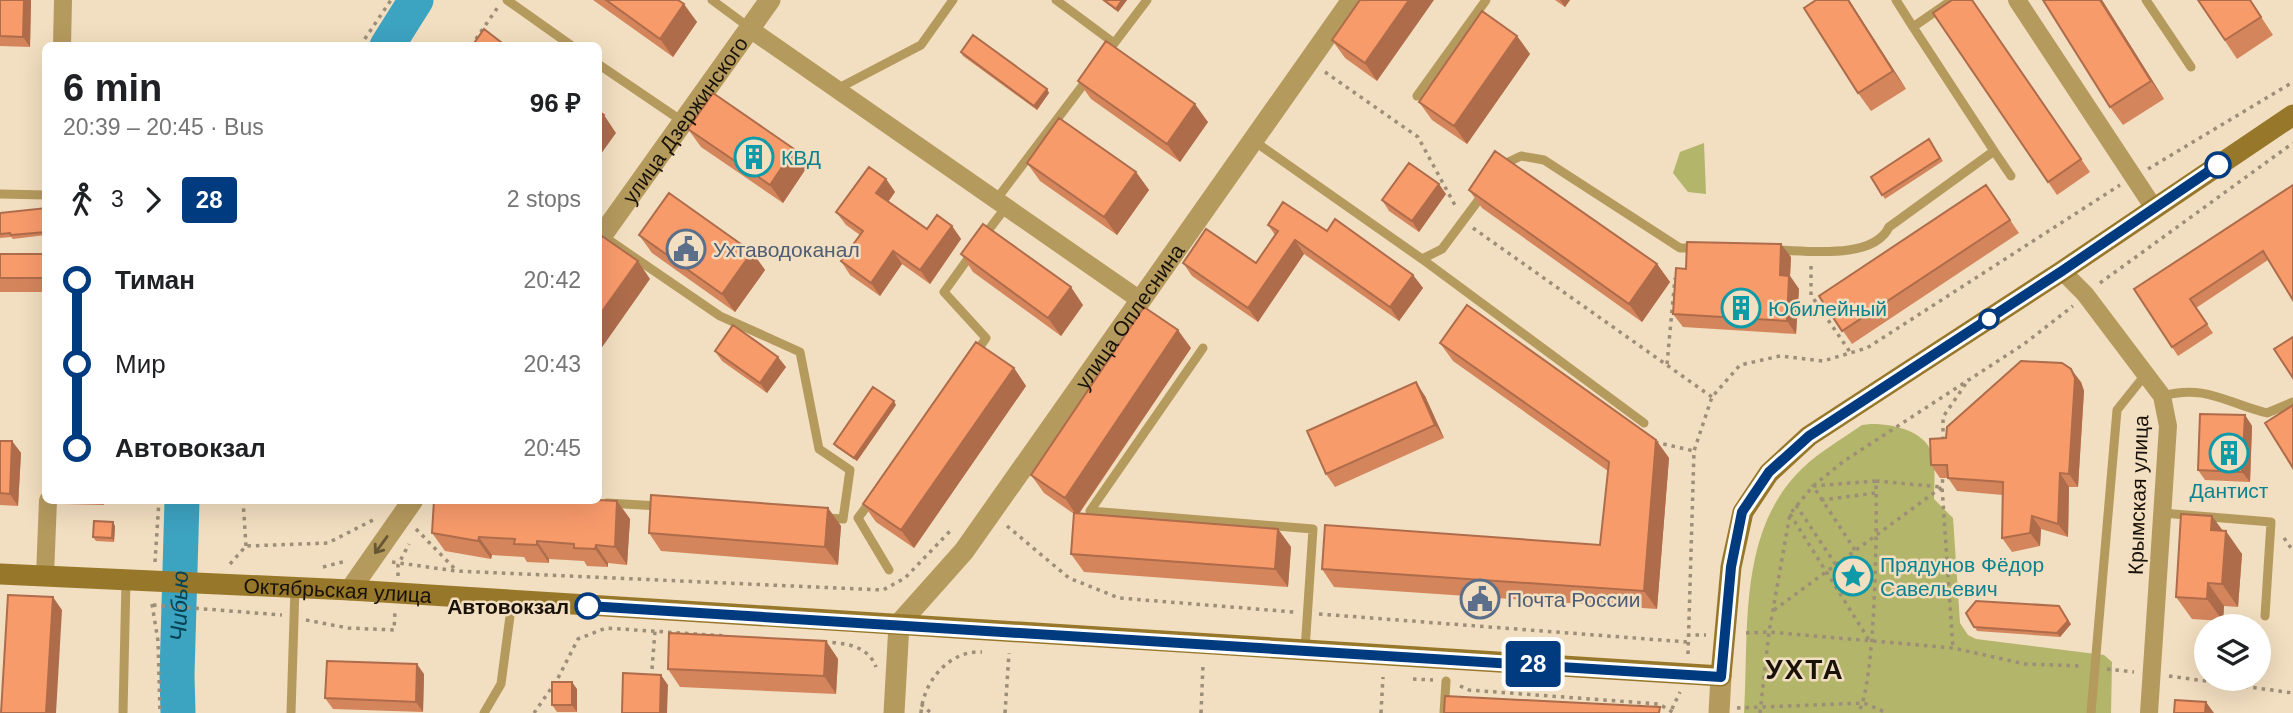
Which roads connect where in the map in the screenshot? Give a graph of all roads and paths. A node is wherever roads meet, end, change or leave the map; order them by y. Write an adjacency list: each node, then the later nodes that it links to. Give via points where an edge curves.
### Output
1 (63, 0): 17 (street)
2 (391, 0): 18 (path)
3 (505, 0): 19 (path); 20 (lane)
4 (712, 0): 16 (lane)
5 (770, 0): 16 (street, улица Дзержинского)
6 (953, 0): 26 (lane, via 920,45)
7 (1056, 0): 21 (lane)
8 (1147, 0): 21 (lane)
9 (1352, 0): 30 (street, улица Оплеснина)
10 (1486, 0): 27 (lane)
11 (1896, 0): 15 (lane)
12 (1952, 0): 15 (lane)
13 (2017, 0): 35 (street)
14 (2146, 0): 23 (lane)
15 (1913, 27): 32 (lane)
16 (750, 29): 26 (street); 29 (street, улица Дзержинского)
17 (62, 42)
18 (363, 42)
19 (474, 42)
20 (566, 42)
21 (1114, 43): 39 (lane)
22 (602, 67): 29 (lane)
23 (2191, 67)
24 (1321, 69): 41 (path, via 1418,137)
25 (2293, 82): 35 (path)
26 (837, 89): 39 (street)
27 (1417, 96)
28 (2293, 115): 40 (main road)
29 (684, 122): 42 (street, улица Дзержинского)
30 (1254, 141): 48 (lane); 51 (street, улица Оплеснина)
31 (2293, 143): 50 (path)
32 (1993, 151): 34 (lane); 47 (lane, via 1856,251)
33 (1497, 173): 44 (lane, via 1503,163 1521,156 1544,160)
34 (2011, 176)
35 (2133, 177): 40 (street); 53 (path, via 1867,348)
36 (1490, 183): 41 (lane)
37 (0, 194): 38 (lane)
38 (42, 195)
39 (1001, 203): 51 (street); 54 (lane, via 944,292 986,338)
40 (2154, 208): 49 (main road)
41 (1465, 222): 48 (lane, via 1442,249); 55 (path)
42 (602, 237)
43 (602, 239): 82 (lane, via 720,316 800,352 819,449 850,470 843,519)
44 (1680, 248): 45 (lane); 55 (path)
45 (1706, 248)
46 (1759, 249): 47 (lane)
47 (1811, 250): 53 (path, via 1811,295)
48 (1423, 259): 61 (lane)
49 (2062, 271): 50 (street, Крымская улица); 112 (main road, via 1809,436 1769,472 1742,512)
50 (2085, 294): 56 (street, Крымская улица); 57 (path, via 2024,344)
51 (1140, 300): 109 (street, улица Оплеснина, via 964,551)
52 (1203, 348): 85 (lane, via 1090,511)
53 (1850, 352): 59 (path, via 1823,360 1780,356 1740,365)
54 (970, 360)
55 (1667, 365): 59 (path)
56 (2145, 375): 58 (street, Крымская улица); 125 (lane, via 2117,410)
57 (1972, 376): 64 (path, via 1943,417); 68 (path)
58 (2162, 396): 60 (lane, via 2179,391 2214,393 2267,413); 79 (street, Крымская улица, via 2168,426)
59 (1712, 397): 63 (path)
60 (2293, 402)
61 (1644, 423)
62 (1644, 440): 63 (path)
63 (1694, 451): 113 (path)
64 (1943, 452)
65 (1943, 464): 69 (path)
66 (1876, 481): 68 (path); 69 (path); 70 (path)
67 (882, 485): 94 (lane, via 858,518)
68 (1813, 486): 71 (path); 77 (path)
69 (1942, 487): 88 (path); 118 (path)
70 (1876, 493): 71 (path); 88 (path)
71 (1821, 500): 90 (path)
72 (602, 502): 78 (lane)
73 (48, 504): 98 (street)
74 (159, 504): 100 (path)
75 (243, 504): 89 (path)
76 (410, 504): 91 (street, one-way to 91)
77 (1796, 504): 81 (path); 92 (path)
78 (668, 507)
79 (2162, 513): 108 (lane, via 2271,522); 128 (street, Крымская улица)
80 (384, 514): 89 (path, via 328,544)
81 (1790, 514): 96 (path); 107 (path)
82 (816, 517)
83 (959, 523): 95 (path, via 905,578 883,590)
84 (416, 529): 95 (path)
85 (1313, 529): 87 (lane); 106 (lane)
86 (1012, 530): 106 (path, via 1069,578 1119,598)
87 (1326, 530)
88 (1876, 535): 90 (path); 117 (path)
89 (246, 546): 93 (path)
90 (1855, 550): 92 (path)
91 (373, 556): 95 (path, via 398,565); 102 (street)
92 (1836, 565): 96 (path)
93 (225, 569)
94 (889, 570)
95 (456, 571)
96 (1827, 571): 107 (path); 117 (path)
97 (0, 574): 98 (main road, Октябрьская улица)
98 (45, 576): 99 (main road, Октябрьская улица)
99 (126, 581): 100 (main road, Октябрьская улица); 138 (lane)
100 (156, 582): 101 (main road, Октябрьская улица); 104 (path)
101 (295, 588): 102 (main road, Октябрьская улица); 140 (lane)
102 (350, 590): 103 (main road, Октябрьская улица)
103 (512, 601): 109 (main road, Октябрьская улица); 141 (lane, via 501,684)
104 (153, 605): 105 (path); 139 (path)
105 (220, 609)
106 (1307, 612): 116 (path); 119 (lane)
107 (1772, 612): 111 (path)
108 (2265, 614)
109 (899, 624): 119 (main road, Октябрьская улица); 143 (street)
110 (655, 631): 114 (path); 126 (path); 142 (path, via 606,628 578,639)
111 (1769, 632): 112 (path); 117 (path); 137 (path)
112 (1723, 634): 113 (path); 130 (main road)
113 (1688, 635): 116 (path)
114 (734, 636)
115 (812, 641): 127 (path, via 852,644 873,659)
116 (1687, 642): 129 (path)
117 (1870, 642): 118 (path); 135 (path)
118 (1953, 648): 125 (path, via 2025,664)
119 (1305, 650): 129 (main road, Октябрьская улица)
120 (986, 652): 136 (path, via 965,654 943,667 931,680)
121 (997, 652): 122 (path)
122 (1009, 653): 123 (path); 146 (path)
123 (1016, 653)
124 (1190, 664): 147 (path, via 1203,665)
125 (2094, 667): 128 (path); 154 (lane)
126 (652, 669)
127 (877, 670)
128 (2151, 673): 134 (path); 155 (street, Крымская улица)
129 (1688, 674): 130 (main road, Октябрьская улица)
130 (1721, 677): 151 (street)
131 (1395, 678): 148 (path, via 1383,677)
132 (1408, 678): 133 (path)
133 (1446, 681): 149 (lane); 150 (path, via 1469,690 1659,704)
134 (2293, 693)
135 (1864, 703): 137 (path); 152 (path); 153 (path)
136 (921, 704): 144 (path); 145 (path)
137 (1760, 710)
138 (123, 713)
139 (160, 713)
140 (291, 713)
141 (484, 713)
142 (534, 713)
143 (894, 713)
144 (921, 713)
145 (931, 713)
146 (1005, 713)
147 (1200, 713)
148 (1381, 713)
149 (1444, 713)
150 (1674, 713)
151 (1719, 713)
152 (1858, 713)
153 (1887, 713)
154 (2091, 713)
155 (2149, 713)

